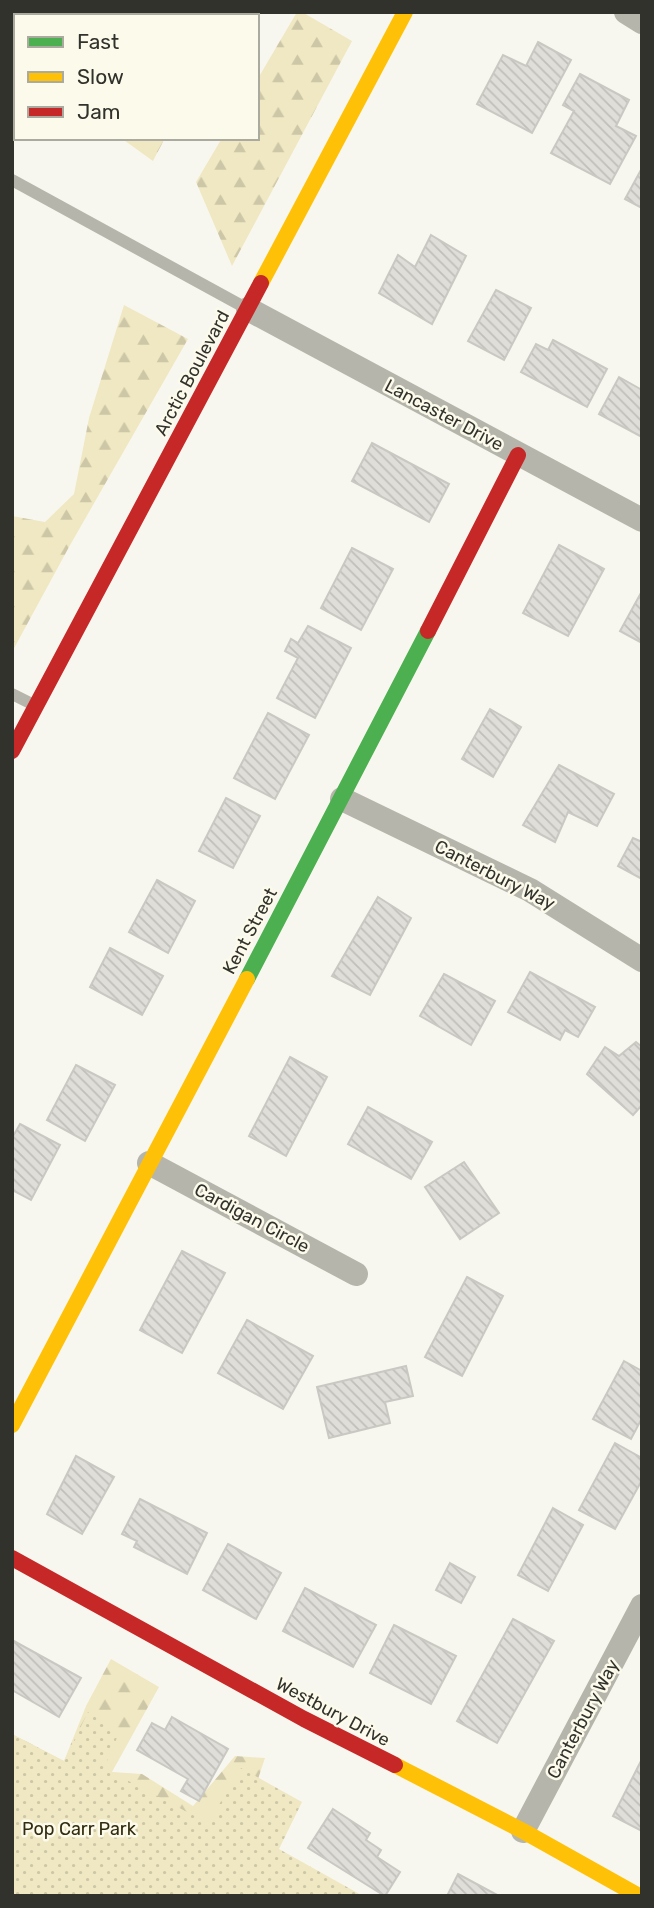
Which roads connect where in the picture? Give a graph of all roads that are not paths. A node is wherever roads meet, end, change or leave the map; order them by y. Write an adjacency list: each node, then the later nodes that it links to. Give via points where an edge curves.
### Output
1 (405, 12): 5 (street, Arctic Boulevard)
2 (626, 12): 3 (street)
3 (642, 22)
4 (12, 180): 5 (lane)
5 (247, 309): 6 (street, Lancaster Drive); 9 (street, Arctic Boulevard)
6 (519, 454): 7 (street, Lancaster Drive); 11 (street, Kent Street)
7 (642, 520)
8 (12, 694): 9 (lane)
9 (36, 706): 10 (street, Arctic Boulevard)
10 (12, 751)
11 (342, 799): 12 (street, Canterbury Way, via 530,890); 13 (street, Kent Street)
12 (642, 960)
13 (149, 1163): 14 (street, Cardigan Circle); 15 (street, Kent Street)
14 (356, 1274)
15 (12, 1425)
16 (12, 1558): 18 (street, Westbury Drive, via 304,1719)
17 (642, 1606): 18 (street, Canterbury Way)
18 (523, 1831): 19 (street, Westbury Drive)
19 (639, 1896)

